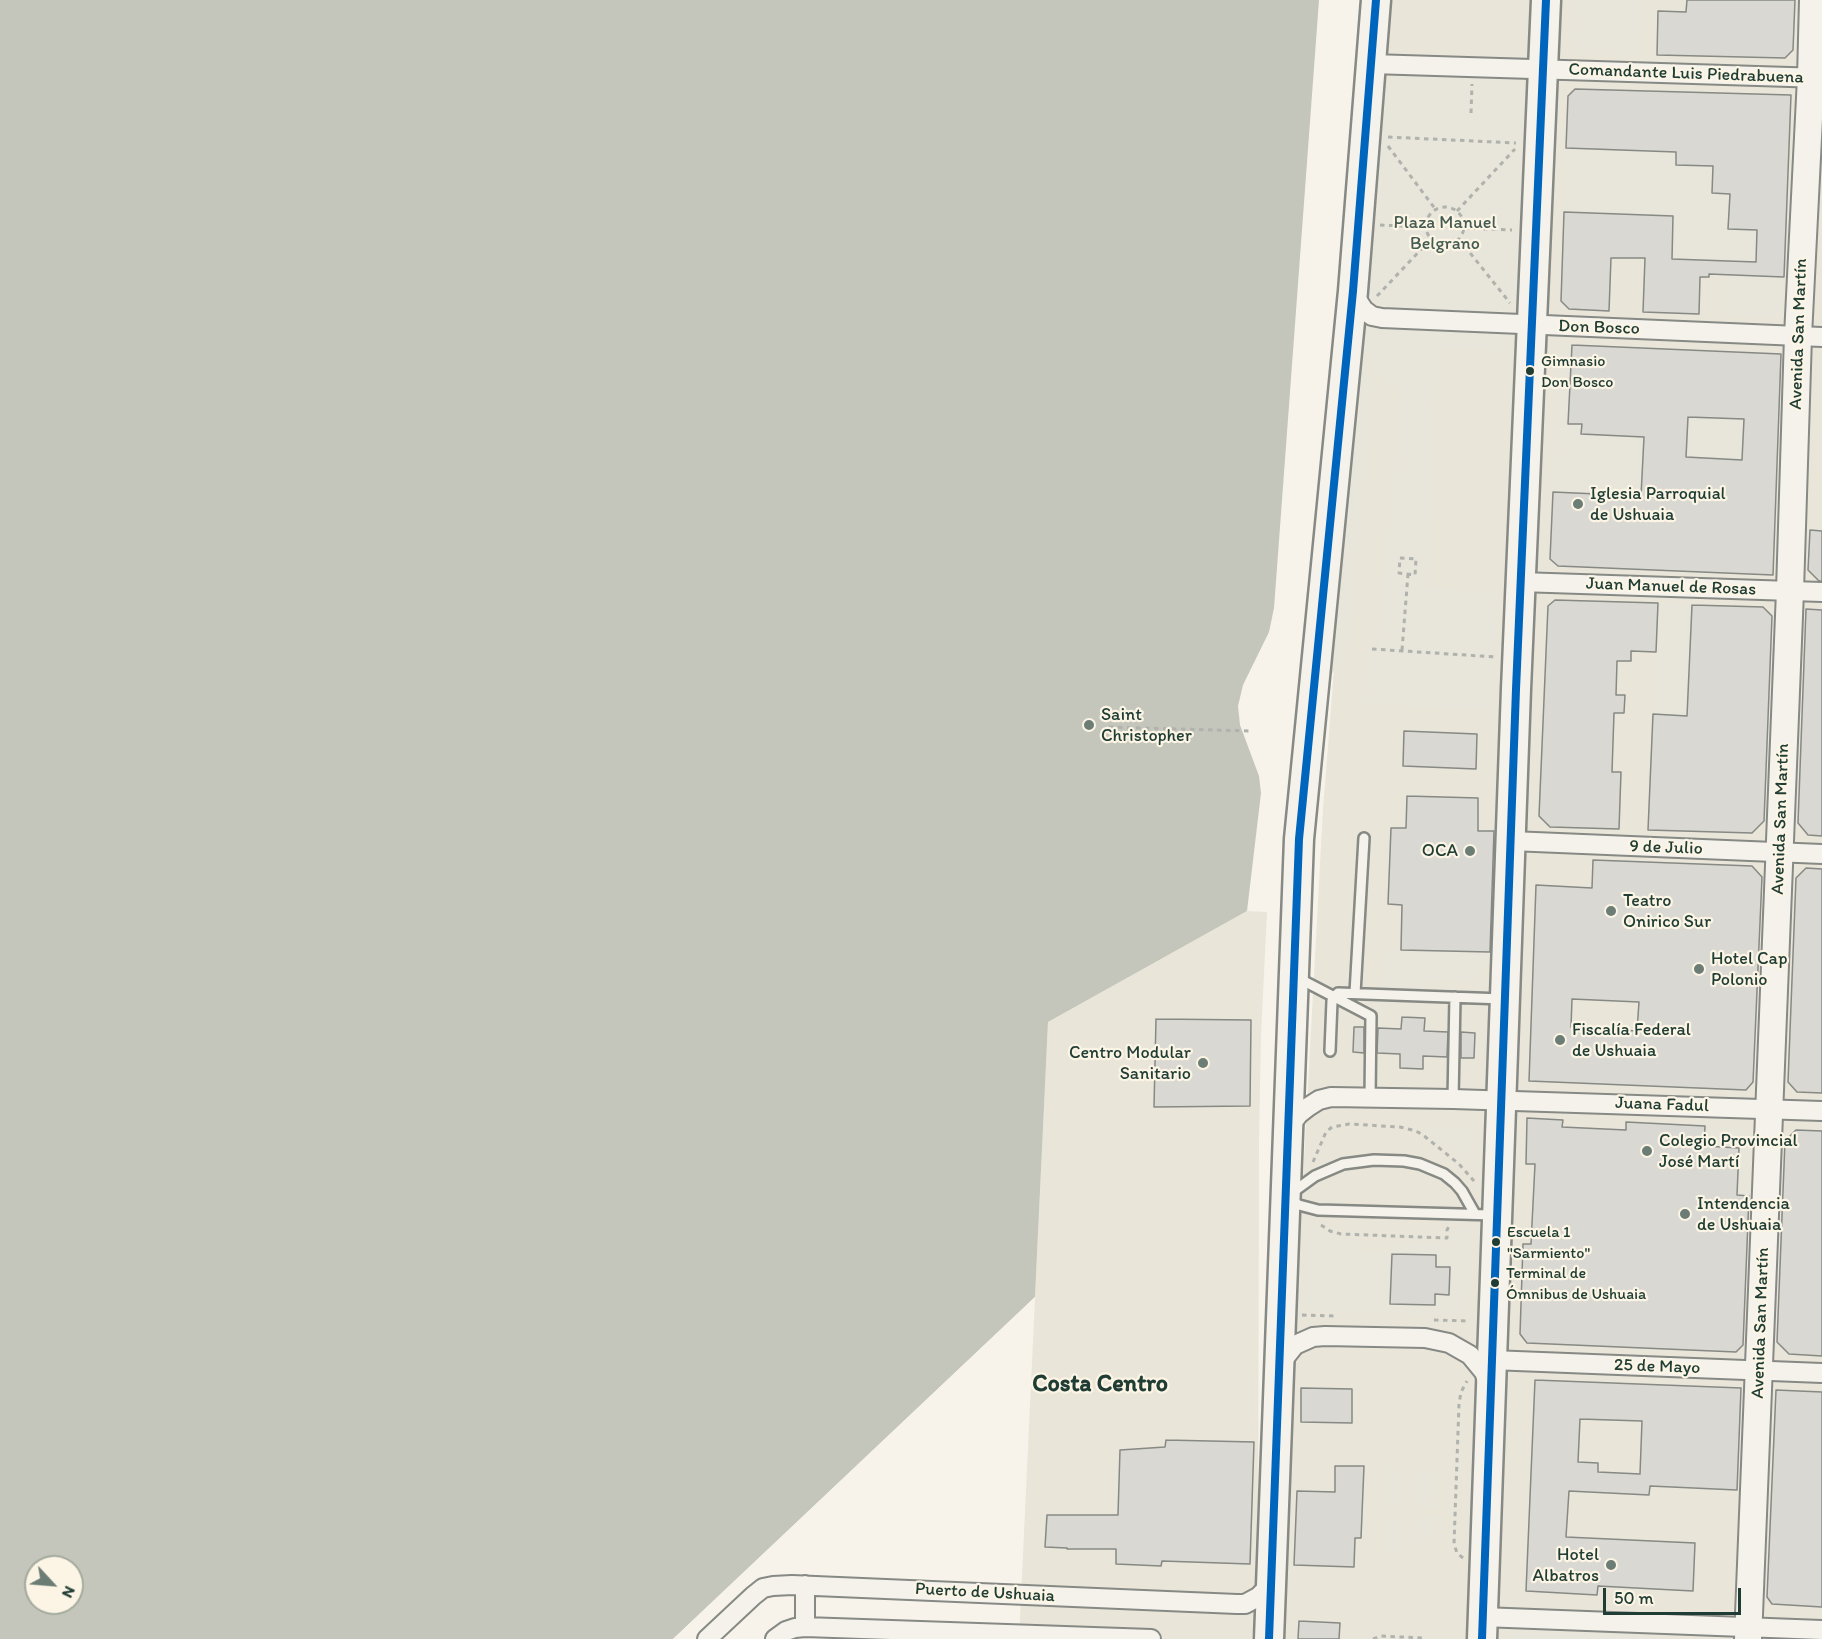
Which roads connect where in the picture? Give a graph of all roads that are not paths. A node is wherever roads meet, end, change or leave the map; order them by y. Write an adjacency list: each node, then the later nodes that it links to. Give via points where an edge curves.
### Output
1 (1376, 0): 4 (main road)
2 (1546, 0): 5 (main road)
3 (1813, 0): 6 (main road, Avenida San Martín)
4 (1371, 64): 5 (street, Comandante Luis Piedrabuena); 7 (main road)
5 (1544, 69): 6 (street, Comandante Luis Piedrabuena); 8 (main road)
6 (1817, 78): 9 (main road, Avenida San Martín)
7 (1368, 293): 8 (street, Don Bosco, via 1358,302 1372,316 1382,318); 17 (main road, via 1299,839)
8 (1533, 325): 9 (street, Don Bosco); 10 (main road)
9 (1810, 337): 11 (main road, Avenida San Martín)
10 (1521, 582): 11 (street, Juan Manuel de Rosas); 14 (main road)
11 (1790, 591): 12 (street, Juan Manuel de Rosas); 15 (main road, Avenida San Martín)
12 (1822, 592)
13 (1364, 838): 18 (lane)
14 (1511, 842): 15 (street, 9 de Julio); 21 (main road)
15 (1780, 852): 16 (street, 9 de Julio); 26 (main road, Avenida San Martín)
16 (1822, 854)
17 (1294, 975): 19 (lane); 28 (main road)
18 (1355, 993): 19 (lane); 20 (lane)
19 (1334, 996): 22 (lane); 23 (lane, via 1371,1016)
20 (1455, 997): 21 (lane); 24 (lane)
21 (1505, 999): 25 (main road)
22 (1330, 1051)
23 (1370, 1097): 24 (street, Juana Fadul); 28 (street, Juana Fadul, via 1319,1100 1299,1114)
24 (1452, 1099): 25 (street, Juana Fadul)
25 (1502, 1101): 26 (street, Juana Fadul); 30 (main road)
26 (1769, 1109): 27 (street, Juana Fadul); 33 (main road, Avenida San Martín)
27 (1822, 1111)
28 (1288, 1128): 29 (main road)
29 (1295, 1196): 30 (lane, via 1318,1210); 30 (lane, via 1321,1173 1343,1164 1404,1161 1444,1174); 32 (main road)
30 (1486, 1215): 31 (main road)
31 (1491, 1360): 33 (street, 25 de Mayo); 35 (main road)
32 (1280, 1364): 35 (street, via 1294,1345 1313,1337 1438,1340 1470,1355 1484,1372); 36 (main road)
33 (1759, 1370): 34 (street, 25 de Mayo); 41 (main road, Avenida San Martín)
34 (1822, 1373)
35 (1490, 1394): 39 (main road)
36 (1272, 1579): 37 (street, Puerto de Ushuaia, via 1258,1597 1245,1604); 45 (main road)
37 (805, 1585): 38 (street); 42 (street, Puerto de Ushuaia, via 763,1588)
38 (805, 1627): 43 (street, via 786,1631); 44 (street)
39 (1482, 1628): 41 (street)
40 (1822, 1630): 41 (street)
41 (1748, 1633)
42 (707, 1639)
43 (775, 1639)
44 (1150, 1639)
45 (1269, 1639)

